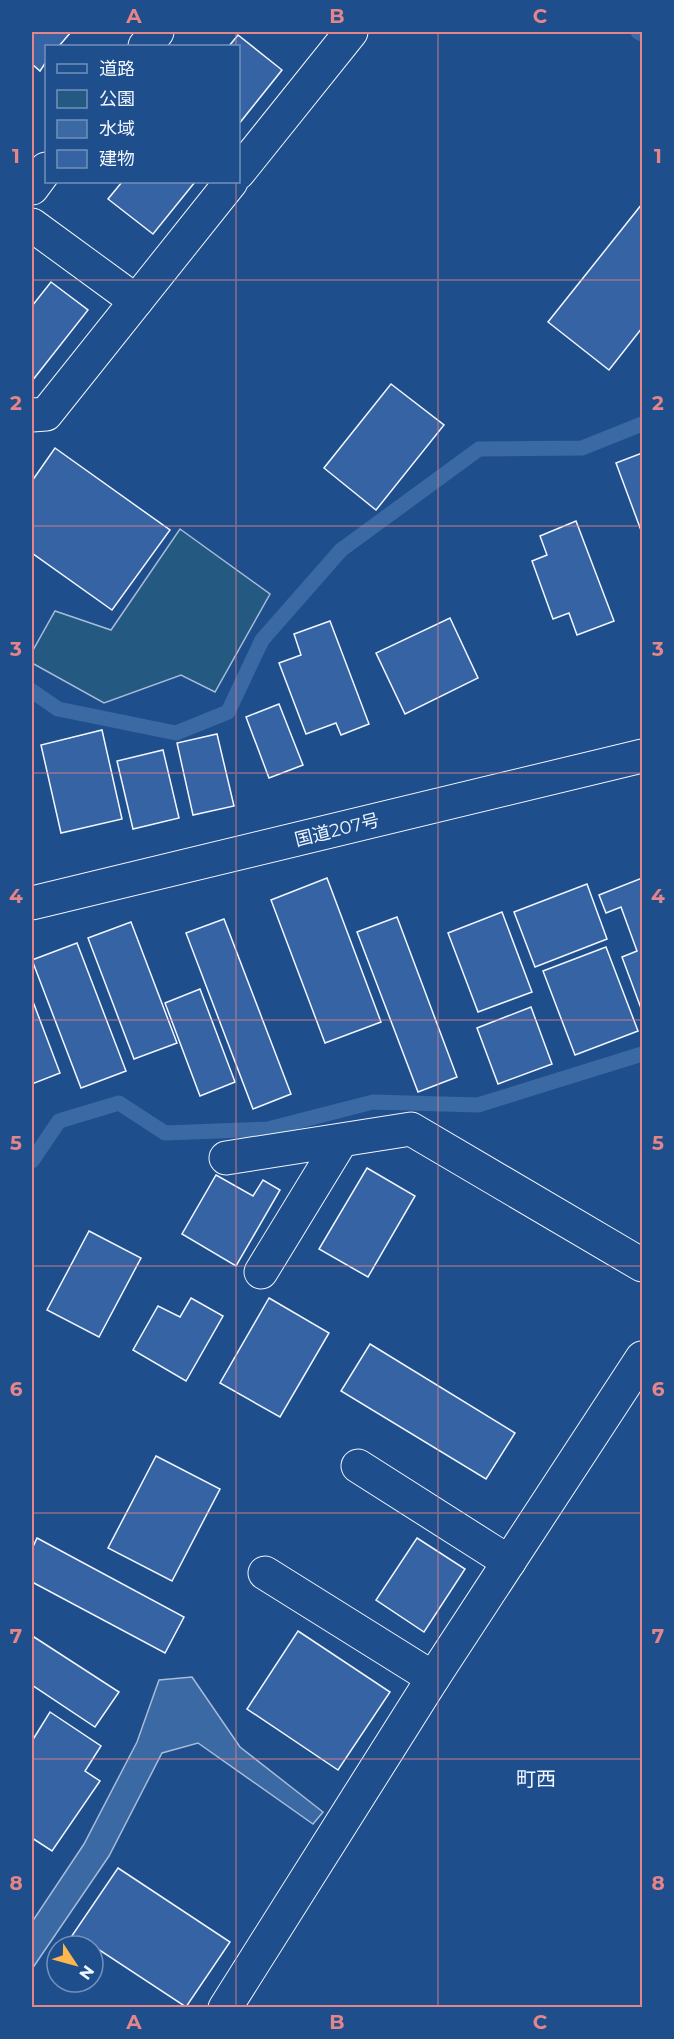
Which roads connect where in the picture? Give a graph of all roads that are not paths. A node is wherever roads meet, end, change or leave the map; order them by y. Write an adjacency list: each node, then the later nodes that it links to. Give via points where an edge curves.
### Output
1 (157, 32): 3 (main road)
2 (351, 32): 5 (main road)
3 (146, 45)
4 (45, 170): 7 (main road)
5 (240, 171)
6 (230, 183): 9 (main road)
7 (32, 188)
8 (32, 225): 9 (main road)
9 (136, 301): 10 (main road, via 46,414)
10 (32, 415)
11 (642, 756): 12 (main road, 国道207号)
12 (32, 903)
13 (341, 1141): 14 (main road); 15 (main road, via 411,1129); 16 (main road)
14 (226, 1158)
15 (642, 1264)
16 (261, 1272)
17 (642, 1358): 19 (main road)
18 (358, 1466): 19 (main road)
19 (509, 1562): 21 (main road)
20 (265, 1573): 21 (main road)
21 (433, 1678): 22 (main road)
22 (225, 2007)

